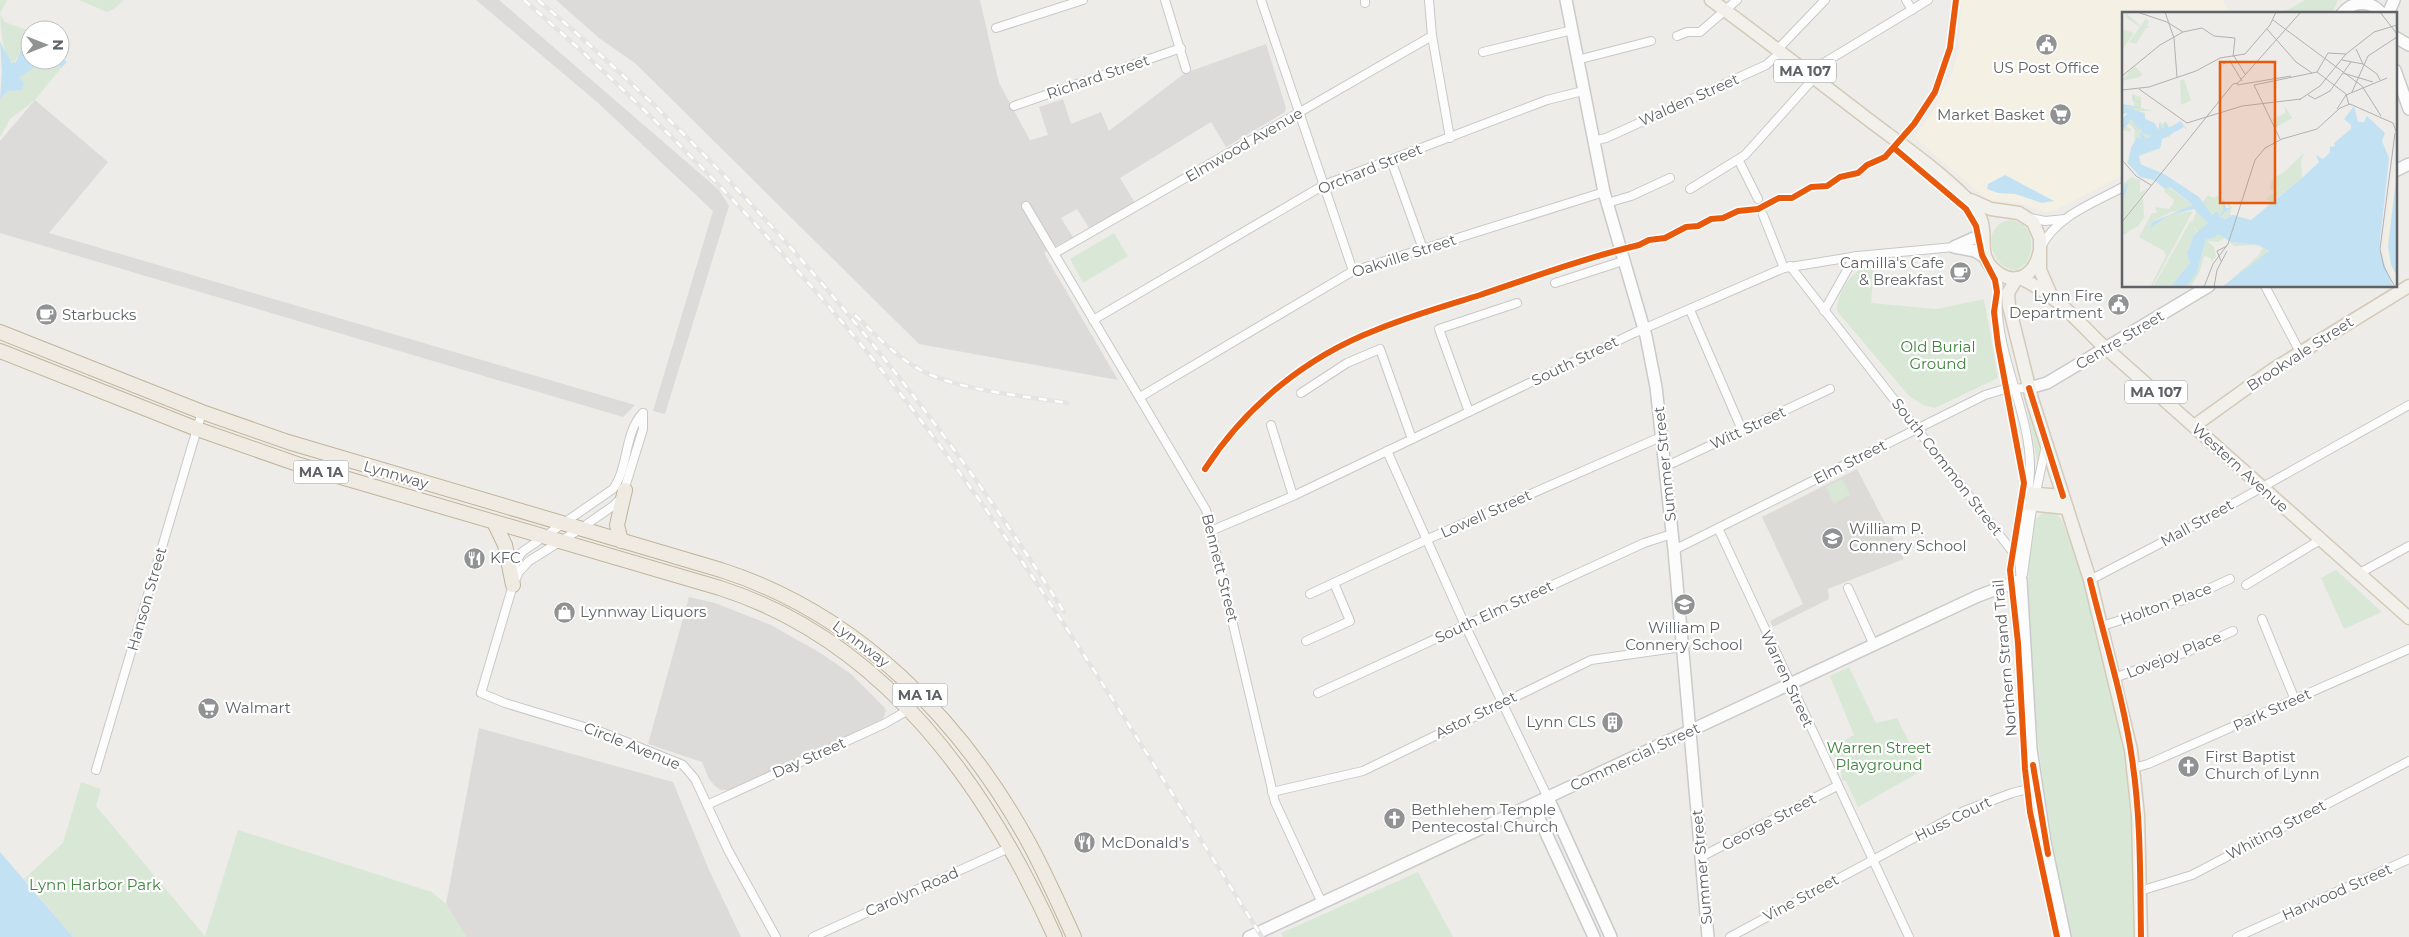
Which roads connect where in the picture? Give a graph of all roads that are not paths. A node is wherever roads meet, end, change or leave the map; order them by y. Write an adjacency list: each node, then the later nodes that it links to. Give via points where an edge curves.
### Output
1 (1083, 0): 13 (street)
2 (1165, 0): 29 (street)
3 (1261, 0): 39 (street)
4 (1429, 0): 23 (street)
5 (1566, 0): 22 (main road, Summer Street)
6 (1711, 0): 16 (main road, MA 107)
7 (1737, 0): 16 (street)
8 (1824, 0): 30 (street, Walden Street)
9 (1906, 0): 15 (street)
10 (1928, 0): 15 (street)
11 (2347, 0): 17 (street)
12 (2394, 0): 20 (main road)
13 (1071, 2): 21 (street)
14 (2370, 2): 18 (main road, via 2354,4); 19 (main road)
15 (1912, 10): 35 (street, via 1822,64)
16 (1725, 11): 24 (street, via 1701,32); 30 (main road, MA 107)
17 (2343, 12)
18 (2344, 12)
19 (2380, 12)
20 (2389, 12)
21 (996, 28)
22 (1572, 30): 31 (street); 32 (main road, Summer Street)
23 (1432, 36): 39 (street, Elmwood Avenue); 40 (street)
24 (1677, 36)
25 (2396, 38): 27 (main road)
26 (1651, 41): 32 (street)
27 (2409, 46): 28 (main road)
28 (2396, 47)
29 (1181, 48): 33 (street); 37 (street, Richard Street)
30 (1779, 51): 35 (main road, MA 107); 41 (street, Walden Street, via 1766,65)
31 (1483, 52)
32 (1577, 60): 36 (main road, Summer Street)
33 (1186, 69)
34 (2396, 73): 38 (main road)
35 (1812, 77): 43 (street, via 1757,144); 51 (main road, MA 107)
36 (1583, 91): 40 (street, Orchard Street, via 1547,100); 41 (main road, Summer Street)
37 (1014, 106)
38 (2409, 109)
39 (1298, 113): 47 (street); 62 (street, Elmwood Avenue)
40 (1450, 138): 42 (street, Orchard Street)
41 (1593, 141): 50 (main road, Summer Street)
42 (1391, 160): 47 (street, Orchard Street); 60 (street)
43 (1739, 160): 49 (street); 52 (street)
44 (2409, 164): 45 (main road)
45 (2396, 170)
46 (1670, 178): 50 (street, Oakville Street, via 1627,198)
47 (1324, 185): 67 (street); 77 (street, Orchard Street)
48 (2122, 188): 57 (street)
49 (1690, 189)
50 (1606, 198): 60 (street, Oakville Street); 64 (main road, Summer Street)
51 (1965, 198): 54 (main road, MA 107, via 1986,208); 58 (main road, MA 107, via 1980,216)
52 (1758, 199)
53 (1026, 206): 62 (street, Bennett Street)
54 (2006, 212): 56 (main road, MA 107); 58 (main road, via 1993,217)
55 (1763, 215): 66 (street, South Common Street)
56 (2028, 218): 57 (street, via 2045,221); 61 (main road, Western Avenue / MA 107, via 2038,231)
57 (2065, 219): 61 (street, via 2048,236)
58 (1983, 232): 59 (main road, South Street); 65 (main road, MA 107, via 1982,243)
59 (1954, 247): 63 (street, South Street); 65 (main road, South Street, via 1975,251)
60 (1423, 249): 67 (street, Oakville Street)
61 (2040, 252): 68 (main road, via 2033,269); 73 (main road, Western Avenue / MA 107, via 2041,273)
62 (1055, 253): 77 (street, Bennett Street)
63 (1855, 256): 66 (street, South Street); 76 (street)
64 (1623, 260): 69 (street); 78 (main road, Summer Street)
65 (1990, 263): 68 (main road, Western Avenue / MA 107, via 2004,276); 83 (street, via 2000,289 1998,316)
66 (1787, 267): 75 (street, South Street); 76 (street, South Common Street)
67 (1353, 271): 87 (street, Oakville Street)
68 (2018, 278): 73 (main road, Western Avenue / MA 107, via 2040,286); 84 (main road, via 2008,293 2008,303)
69 (1555, 283)
70 (2409, 286): 82 (main road, Brookvale Street)
71 (2206, 288): 80 (main road, Centre Street)
72 (2266, 288): 82 (street)
73 (2052, 295): 80 (main road, Western Avenue / MA 107)
74 (1517, 303): 90 (street, via 1439,329)
75 (1690, 310): 78 (street, South Street); 95 (street)
76 (1824, 311): 93 (street, South Common Street)
77 (1093, 320): 87 (street, Bennett Street)
78 (1644, 329): 90 (street, South Street); 96 (main road, Summer Street)
79 (0, 332): 89 (highway, Lynnway / MA 1A)
80 (2108, 348): 84 (main road, Centre Street, via 2048,383); 92 (main road, Western Avenue / MA 107)
81 (0, 351): 94 (highway, Lynnway / MA 1A)
82 (2300, 352): 92 (main road, Brookvale Street)
83 (2013, 388): 84 (street, Elm Street); 93 (street, Elm Street, via 1985,395); 104 (street, via 2030,463)
84 (2029, 388): 97 (main road)
85 (1830, 389): 95 (street, Witt Street)
86 (1301, 393): 98 (street, via 1347,363 1380,349)
87 (1140, 397): 110 (street, Bennett Street, via 1199,496)
88 (2409, 405): 101 (street, Mall Street)
89 (202, 412): 94 (street); 107 (highway, Lynnway / MA 1A, via 332,457)
90 (1469, 412): 98 (street, South Street)
91 (1271, 425): 103 (street)
92 (2194, 426): 101 (main road, Western Avenue / MA 107)
93 (1917, 428): 108 (street, Elm Street); 119 (street, South Common Street)
94 (197, 429): 106 (highway, Lynnway / MA 1A, via 309,468); 147 (street, Hanson Street)
95 (1742, 430): 100 (street, Witt Street, via 1673,463)
96 (1663, 436): 100 (main road, Summer Street); 113 (street, Lowell Street)
97 (2044, 437): 104 (street, via 2045,456); 105 (main road)
98 (1412, 439): 99 (street, South Street)
99 (1387, 451): 103 (street, South Street); 113 (street)
100 (1665, 462): 111 (main road, Summer Street)
101 (2262, 487): 114 (main road, Western Avenue / MA 107); 122 (street, Mall Street)
102 (625, 490): 107 (street, via 643,429 643,413 636,423 615,486); 109 (street, via 613,506); 116 (highway, via 617,525)
103 (1293, 496): 110 (street, South Street)
104 (2031, 499): 105 (main road); 119 (street); 121 (street)
105 (2065, 502): 122 (main road)
106 (494, 522): 112 (highway, Lynnway / MA 1A); 125 (highway, via 505,545)
107 (563, 524): 109 (highway, Lynnway / MA 1A); 112 (street)
108 (1718, 528): 118 (street, Elm Street); 139 (street, Warren Street)
109 (580, 529): 115 (street); 116 (highway, Lynnway / MA 1A)
110 (1213, 530): 150 (street, Bennett Street)
111 (1672, 534): 118 (main road, Summer Street); 131 (street, South Elm Street, via 1644,543)
112 (545, 537): 115 (highway, Lynnway / MA 1A); 125 (street, via 517,558)
113 (1428, 540): 124 (street, Lowell Street); 131 (street)
114 (2320, 540): 120 (main road, Western Avenue / MA 107); 126 (street)
115 (559, 541): 125 (street, via 526,563); 143 (highway, Lynnway / MA 1A, via 720,588 772,608 850,655)
116 (621, 541): 163 (highway, Lynnway / MA 1A, via 730,573 778,592 834,623 885,662 945,722 993,784 1030,844)
117 (2409, 546): 120 (street)
118 (1674, 550): 136 (main road, Summer Street)
119 (2019, 560): 121 (street)
120 (2358, 574): 130 (main road, Western Avenue / MA 107)
121 (2021, 580): 135 (main road, Commercial Street, via 1983,594); 149 (main road, via 2026,685)
122 (2090, 580): 132 (main road)
123 (2230, 580): 132 (street, Holton Place)
124 (1334, 583): 128 (street, Lowell Street); 134 (street, via 1350,621)
125 (512, 585): 152 (street, Circle Avenue, via 481,693 604,733 676,762 692,774)
126 (2246, 585)
127 (1848, 588): 135 (street)
128 (1310, 594)
129 (2262, 618): 141 (street)
130 (2409, 618)
131 (1465, 625): 140 (street, South Elm Street); 142 (street)
132 (2102, 626): 138 (main road)
133 (2233, 631): 138 (street, Lovejoy Place, via 2190,651)
134 (1306, 641)
135 (1874, 645): 139 (main road, Commercial Street)
136 (1682, 647): 142 (street, Astor Street, via 1591,660); 144 (main road, Summer Street)
137 (2409, 649): 141 (street, Park Street)
138 (2114, 678): 146 (main road)
139 (1790, 684): 144 (main road, Commercial Street); 148 (street, Warren Street)
140 (1318, 693)
141 (2295, 700): 146 (street, Park Street)
142 (1503, 702): 150 (street, Astor Street, via 1364,771); 151 (street)
143 (910, 709): 152 (street, Day Street, via 884,724); 154 (highway, Lynnway / MA 1A, via 967,778)
144 (1690, 730): 151 (main road, Commercial Street); 155 (main road, Summer Street)
145 (2409, 761): 158 (street, Whiting Street, via 2192,875)
146 (2134, 768): 158 (main road)
147 (96, 770)
148 (1837, 786): 155 (street, George Street); 156 (street, Warren Street)
149 (2036, 786): 156 (street, Huss Court, via 1970,808); 170 (main road)
150 (1272, 792): 159 (street, Bennett Street)
151 (1548, 798): 153 (main road, Commercial Street); 166 (main road)
152 (707, 804): 160 (street, Circle Avenue, via 728,850)
153 (1532, 805): 159 (main road, Commercial Street); 165 (main road)
154 (1011, 847): 161 (street, Carolyn Road); 162 (highway, Lynnway / MA 1A)
155 (1701, 857): 167 (main road, Summer Street)
156 (1873, 859): 168 (street, Vine Street); 169 (street, Warren Street)
157 (2409, 859): 172 (street, Harwood Street)
158 (2140, 891): 171 (main road)
159 (1322, 903): 164 (main road, Commercial Street)
160 (776, 937)
161 (814, 937)
162 (1055, 937)
163 (1074, 937)
164 (1249, 937)
165 (1594, 937)
166 (1611, 937)
167 (1708, 937)
168 (1730, 937)
169 (1909, 937)
170 (2065, 937)
171 (2141, 937)
172 (2237, 937)

